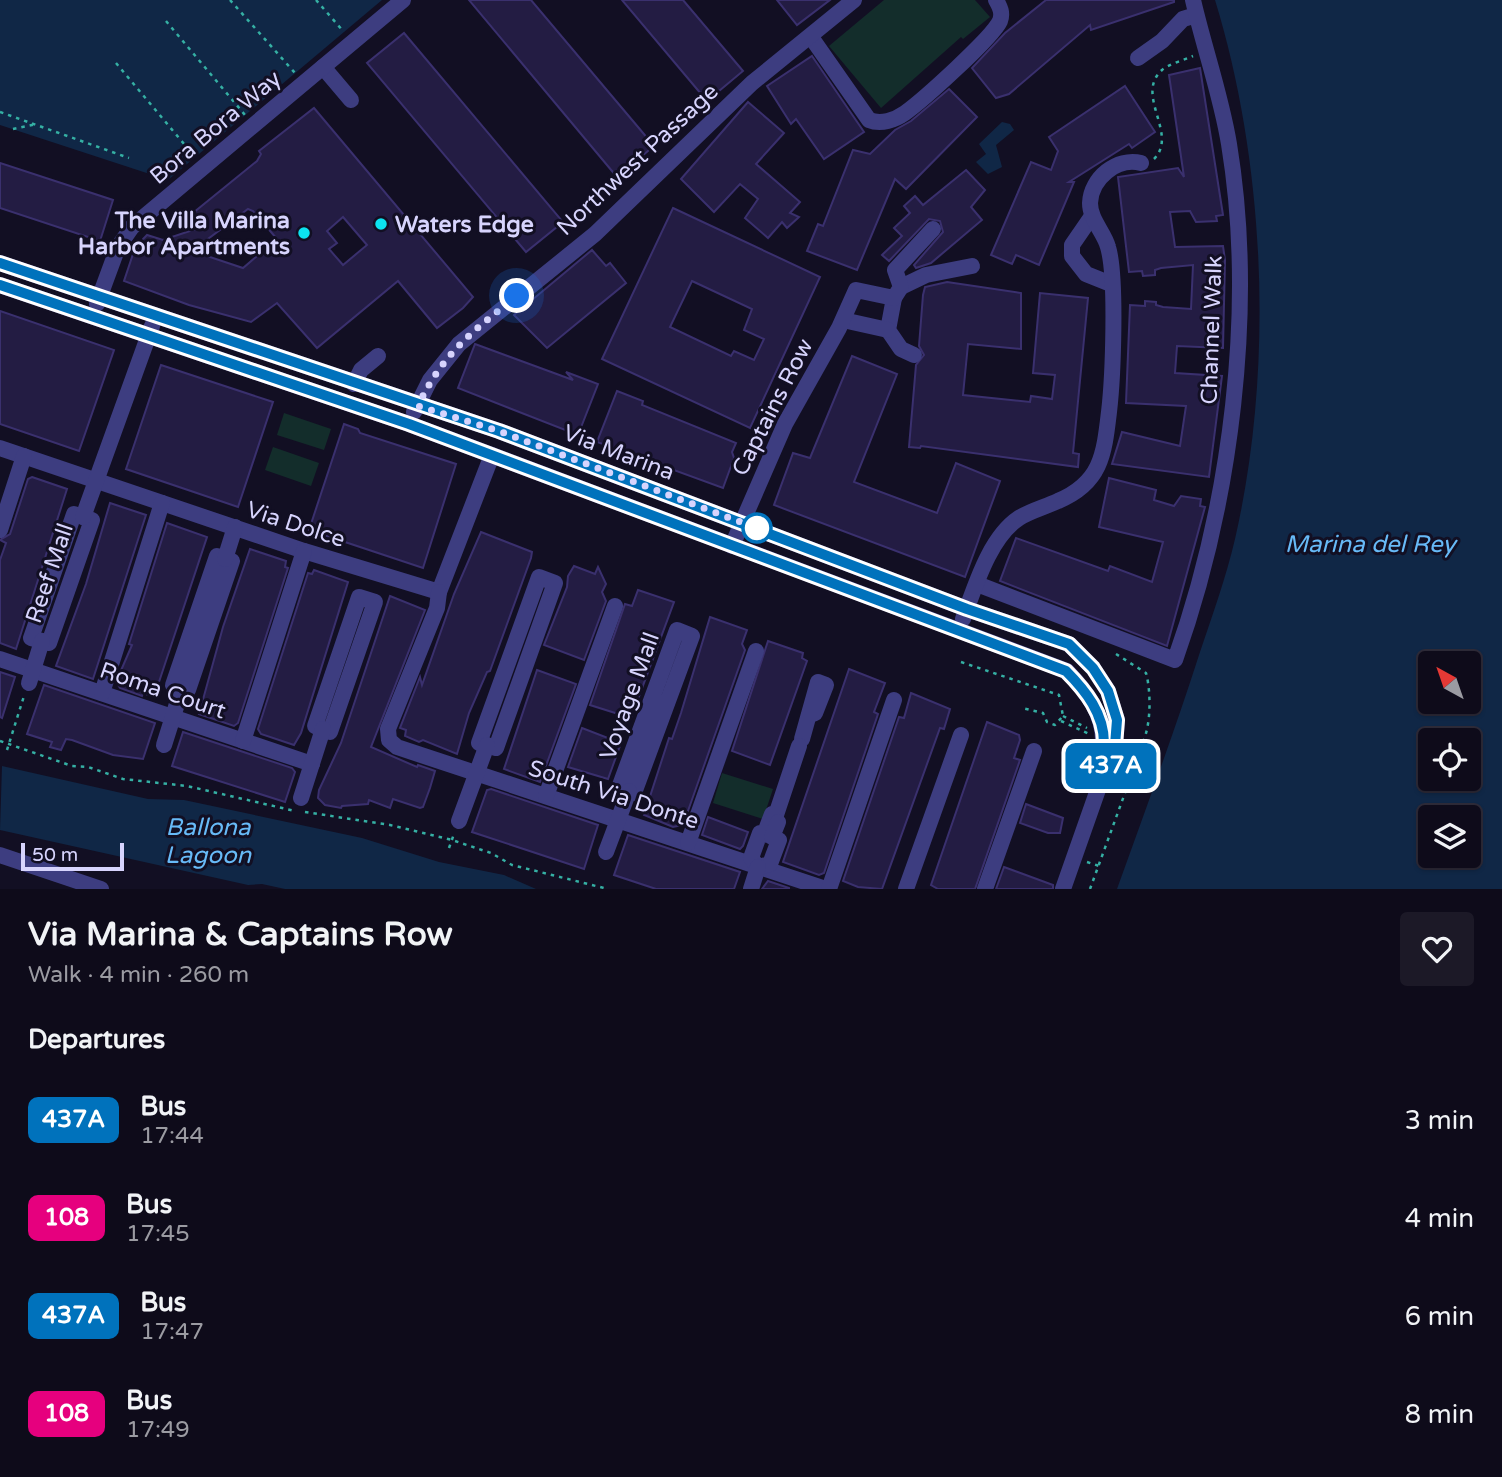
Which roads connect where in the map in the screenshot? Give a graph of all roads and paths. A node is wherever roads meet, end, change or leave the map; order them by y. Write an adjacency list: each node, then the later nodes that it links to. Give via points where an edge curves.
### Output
1 (230, 0): 14 (path)
2 (316, 0): 8 (path)
3 (403, 0): 13 (street, Bora Bora Way)
4 (853, 0): 9 (street, Northwest Passage)
5 (996, 0): 9 (street, via 1002,10 1000,20 986,38 905,113 886,122 869,120)
6 (1195, 7): 10 (street, Channel Walk); 11 (street)
7 (166, 21): 17 (path)
8 (344, 32)
9 (810, 37): 39 (street, Northwest Passage, via 752,83 595,234 459,344 430,380)
10 (1208, 51): 22 (path, via 1164,67 1158,74 1153,98 1164,139 1161,152); 52 (street, Channel Walk, via 1229,143 1237,210 1237,374 1219,503 1175,660)
11 (1138, 58)
12 (116, 63): 20 (path)
13 (323, 67): 15 (street); 30 (street, Bora Bora Way, via 132,227 118,247)
14 (295, 74)
15 (351, 100)
16 (0, 112): 18 (path)
17 (246, 115)
18 (37, 124): 19 (path); 21 (path)
19 (13, 129)
20 (195, 157)
21 (129, 158)
22 (1141, 163): 23 (street, via 1124,161 1105,172 1094,189)
23 (1092, 216): 27 (street, via 1108,246); 27 (street, via 1072,245 1072,256 1086,274)
24 (933, 229): 29 (street, via 895,270)
25 (0, 263): 30 (street, Via Marina)
26 (972, 266): 29 (street, via 926,275)
27 (1111, 284): 52 (street, via 1109,410 1095,477 1073,495 1019,518 1000,536)
28 (0, 285): 31 (street, Via Marina)
29 (897, 292): 32 (street, Captains Row, via 856,290); 34 (street)
30 (100, 296): 31 (street, Bora Bora Way); 33 (street, Via Marina)
31 (93, 317): 35 (street, Via Marina)
32 (842, 320): 34 (street); 46 (street, Captains Row, via 785,424)
33 (174, 323): 35 (street, via 157,323); 38 (street, Via Marina)
34 (888, 330): 36 (street, via 901,349)
35 (147, 335): 40 (street, Via Marina); 44 (street)
36 (914, 355)
37 (378, 356): 38 (street, via 361,370)
38 (354, 384): 39 (street, Via Marina)
39 (418, 406): 40 (street, Northwest Passage); 46 (street, Via Marina, via 499,431)
40 (409, 424): 42 (street, Via Marina)
41 (0, 448): 43 (street, Via Dolce)
42 (492, 455): 49 (street, Via Marina); 53 (street)
43 (24, 456): 44 (street, Via Dolce); 48 (street)
44 (97, 480): 45 (street, Via Dolce); 61 (street, Reef Mall, via 83,517 74,514 32,638 42,641)
45 (162, 503): 47 (street, Via Dolce); 62 (street)
46 (742, 523): 49 (street, Captains Row); 55 (street, Via Marina)
47 (235, 527): 50 (street, Via Dolce); 67 (street, via 225,559 217,556 173,685 182,688)
48 (0, 530)
49 (732, 546): 56 (street, Via Marina)
50 (304, 551): 51 (street, Via Dolce); 70 (street)
51 (375, 573): 53 (street, Via Dolce); 75 (street, via 368,600 375,602 330,732 323,729)
52 (977, 584): 55 (street)
53 (439, 592): 76 (street, South Via Donte, via 438,608 388,729 388,740)
54 (615, 606): 79 (street)
55 (967, 609): 56 (street); 77 (street, Via Marina, via 1069,644 1093,668 1108,691 1117,720 1114,758)
56 (958, 632): 77 (street, Via Marina, via 1066,671 1100,716 1104,743 1098,772)
57 (756, 651): 83 (street)
58 (1115, 654): 87 (path, via 1146,673 1151,707)
59 (0, 659): 61 (street, Roma Court)
60 (961, 662): 66 (path, via 1059,695)
61 (31, 677): 62 (street, Roma Court); 73 (path)
62 (102, 693): 67 (street, Roma Court)
63 (894, 700): 91 (street)
64 (1022, 708): 68 (path, via 1043,713 1047,722 1055,725)
65 (810, 715): 88 (street, via 776,815 772,814 764,835 760,834 751,858)
66 (1063, 716): 68 (path); 68 (path, via 1093,734)
67 (173, 717): 70 (street, Roma Court); 71 (street)
68 (1061, 721)
69 (961, 735): 92 (street)
70 (243, 741): 75 (street, Roma Court)
71 (164, 745)
72 (487, 746): 72 (street, via 479,743 539,577 555,583 496,748); 76 (street)
73 (7, 750)
74 (1034, 751): 93 (street)
75 (312, 764): 80 (street)
76 (477, 774): 79 (street, South Via Donte); 82 (street)
77 (1101, 781): 94 (street, Via Marina)
78 (629, 791): 78 (street, Voyage Mall, via 619,788 677,630 692,636 634,793); 81 (street, Voyage Mall)
79 (546, 796): 81 (street, South Via Donte)
80 (301, 797)
81 (618, 820): 83 (street, South Via Donte); 84 (street, Voyage Mall)
82 (459, 821)
83 (688, 843): 88 (street, South Via Donte)
84 (606, 852)
85 (0, 855): 89 (street)
86 (1087, 862): 87 (path)
87 (1099, 866): 95 (path)
88 (758, 867): 90 (street); 91 (street, South Via Donte)
89 (101, 889)
90 (751, 889)
91 (827, 889)
92 (906, 889)
93 (985, 889)
94 (1063, 889)
95 (1090, 889)

